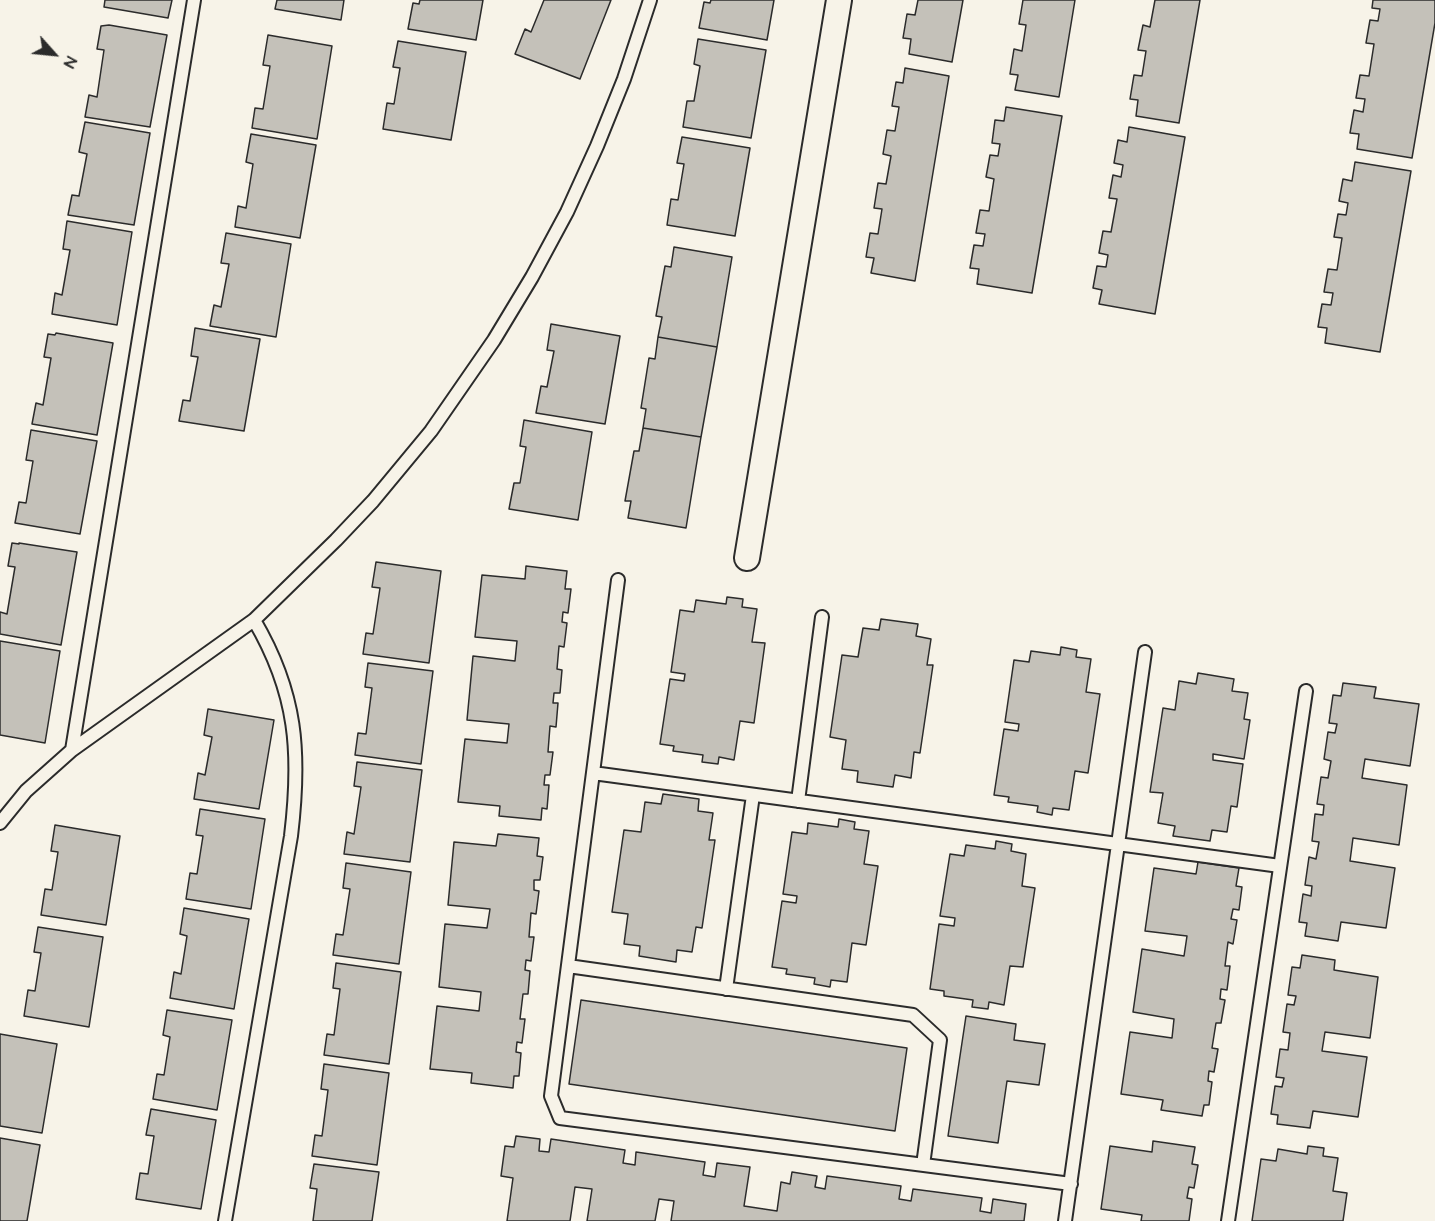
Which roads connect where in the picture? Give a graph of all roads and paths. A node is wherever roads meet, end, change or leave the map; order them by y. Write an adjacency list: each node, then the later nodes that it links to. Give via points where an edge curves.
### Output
1 (194, 0): 10 (lane)
2 (650, 0): 7 (lane, via 624,80 567,212 494,340 431,431 373,501)
3 (839, 0): 4 (street)
4 (747, 558)
5 (618, 580): 11 (lane)
6 (822, 617): 13 (lane)
7 (254, 620): 10 (lane); 21 (lane, via 270,647 289,702 294,728 296,800)
8 (1145, 652): 15 (lane)
9 (1306, 691): 16 (lane)
10 (72, 750): 14 (lane, via 26,791)
11 (593, 774): 12 (lane); 17 (lane)
12 (753, 795): 13 (lane); 18 (lane)
13 (798, 801): 15 (lane)
14 (0, 823)
15 (1119, 844): 16 (lane); 20 (lane)
16 (1280, 866): 23 (lane)
17 (568, 966): 18 (lane); 19 (lane, via 551,1096 560,1118)
18 (726, 988): 19 (lane, via 913,1015 940,1040)
19 (923, 1165): 20 (lane)
20 (1071, 1184): 22 (lane)
21 (225, 1221)
22 (1065, 1221)
23 (1228, 1221)

